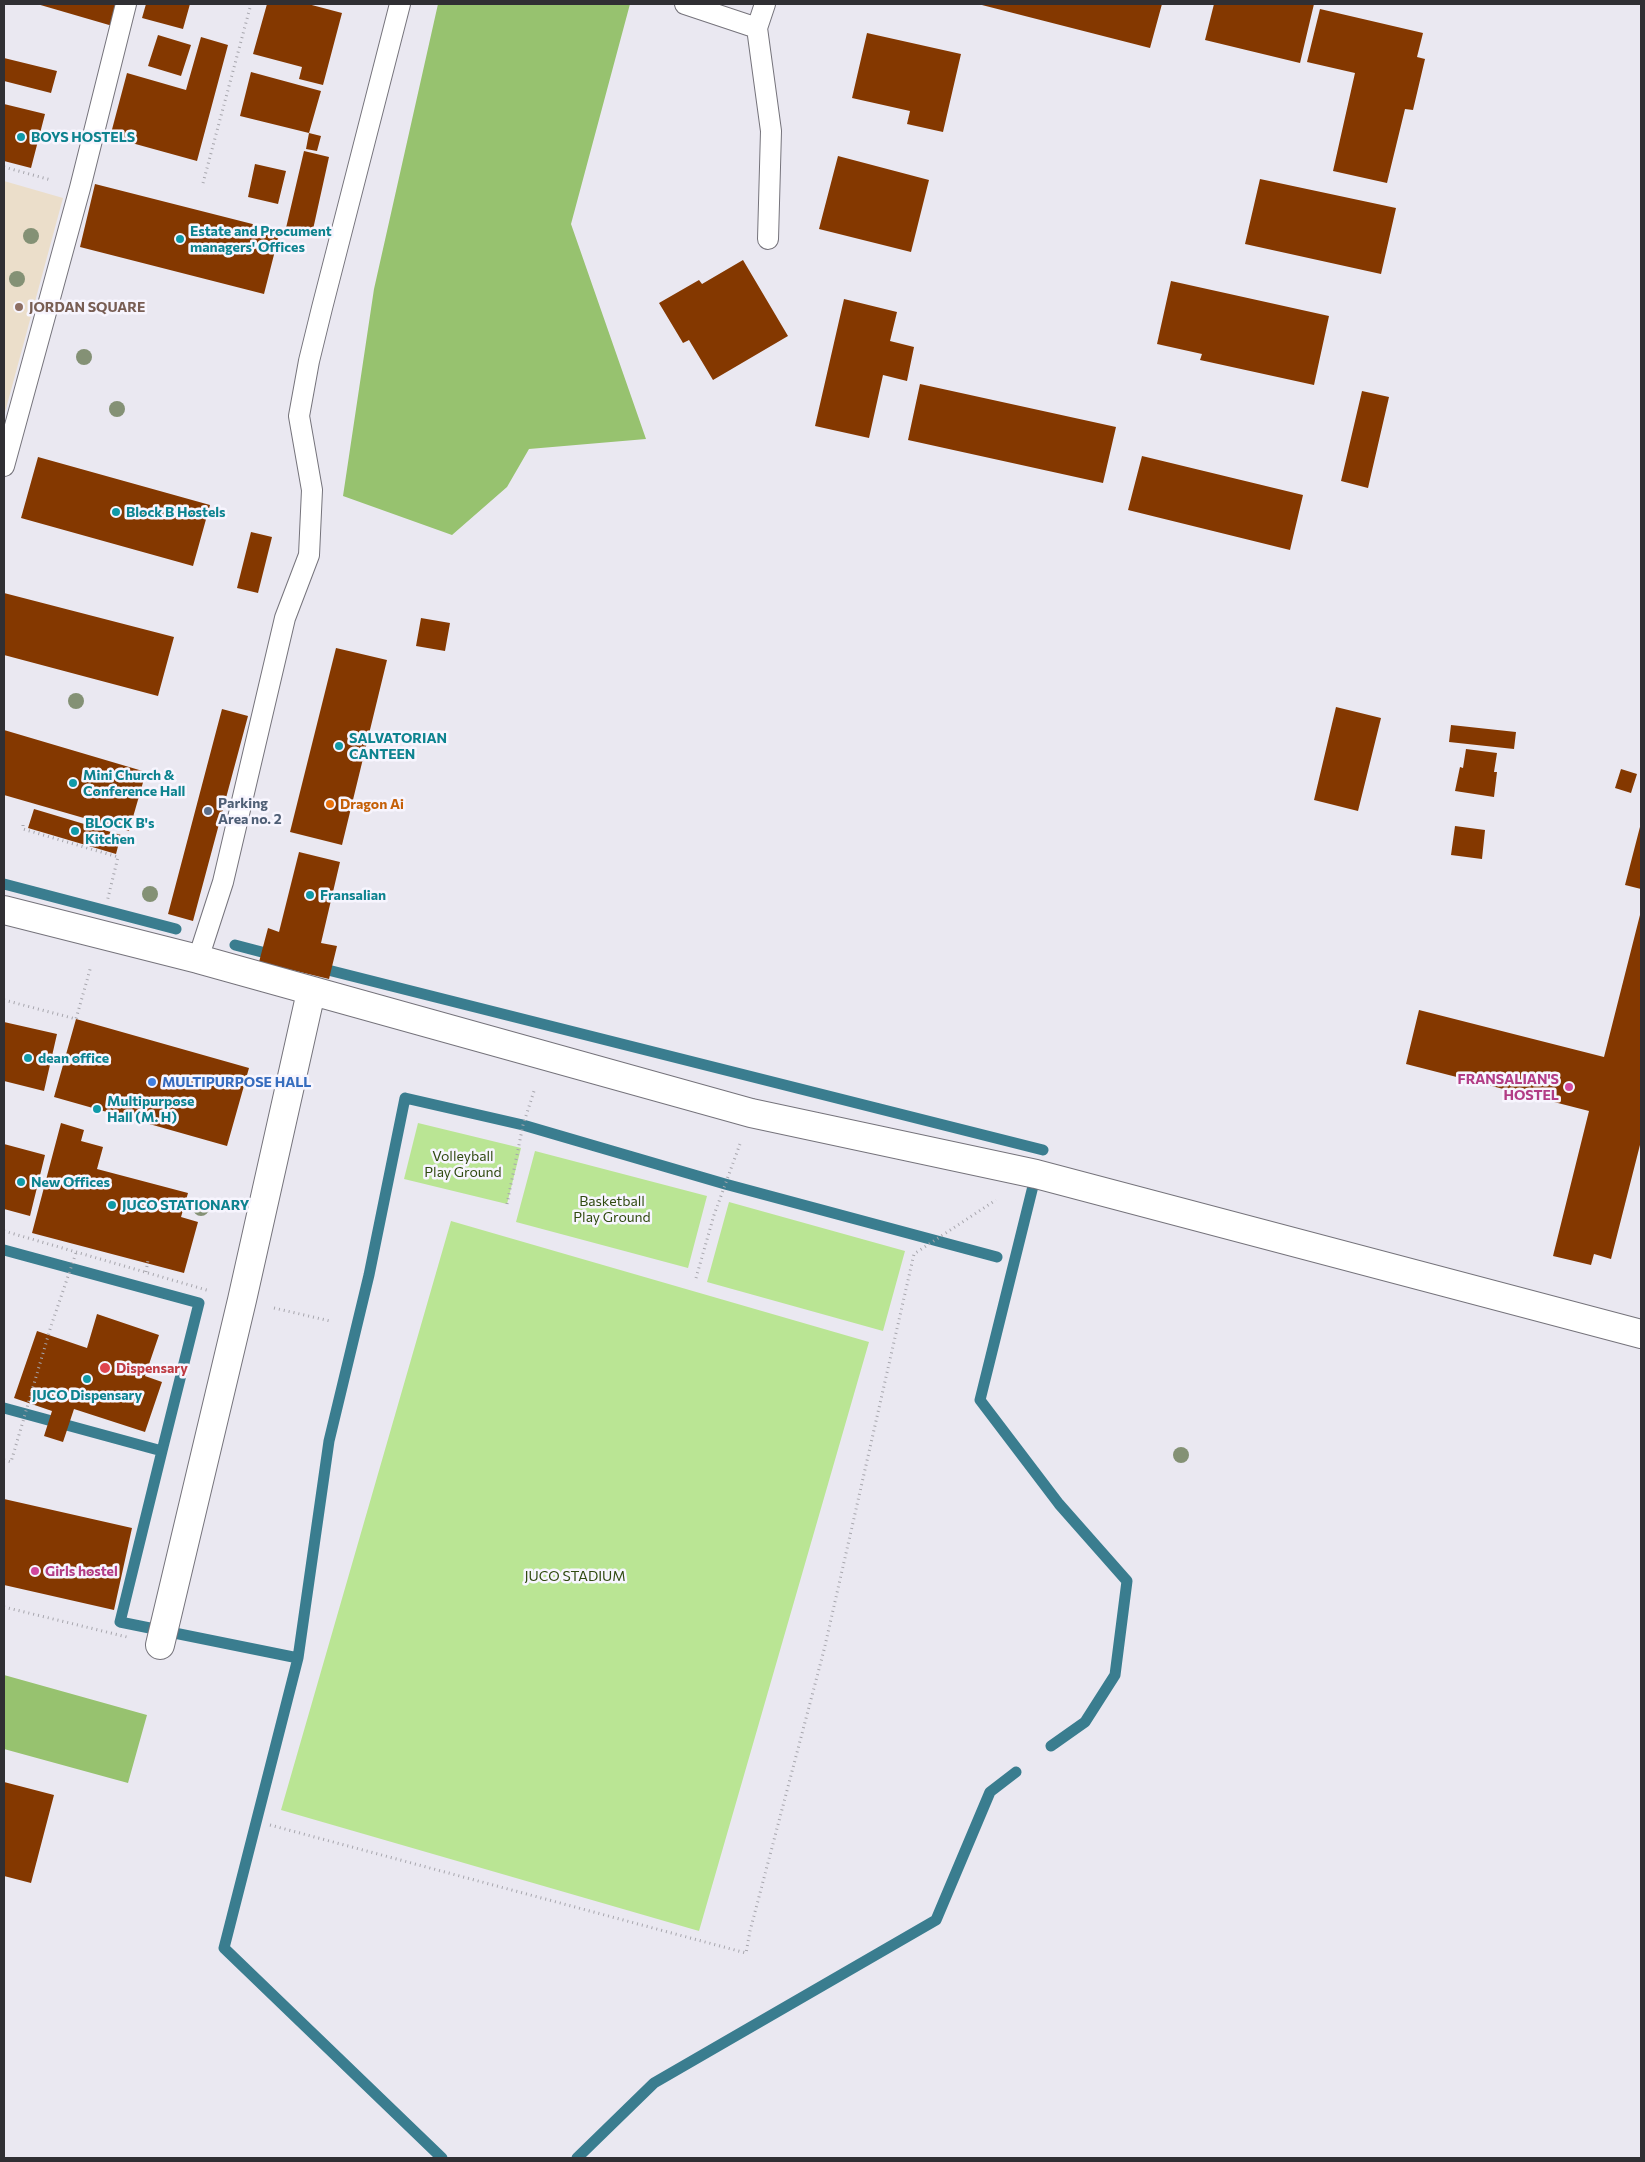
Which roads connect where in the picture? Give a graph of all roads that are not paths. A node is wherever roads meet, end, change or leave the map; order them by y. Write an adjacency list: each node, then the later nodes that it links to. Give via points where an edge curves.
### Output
1 (126, 4): 7 (lane, via 80,188)
2 (400, 4): 9 (lane, via 309,361 299,416 312,490 308,555 285,618 223,882)
3 (686, 4): 5 (lane)
4 (765, 4): 5 (lane)
5 (757, 28): 6 (lane, via 770,131)
6 (768, 239)
7 (4, 466)
8 (4, 910): 9 (street)
9 (198, 959): 10 (street)
10 (312, 992): 11 (street, via 751,1113 1036,1174); 12 (street)
11 (1641, 1334)
12 (160, 1645)

